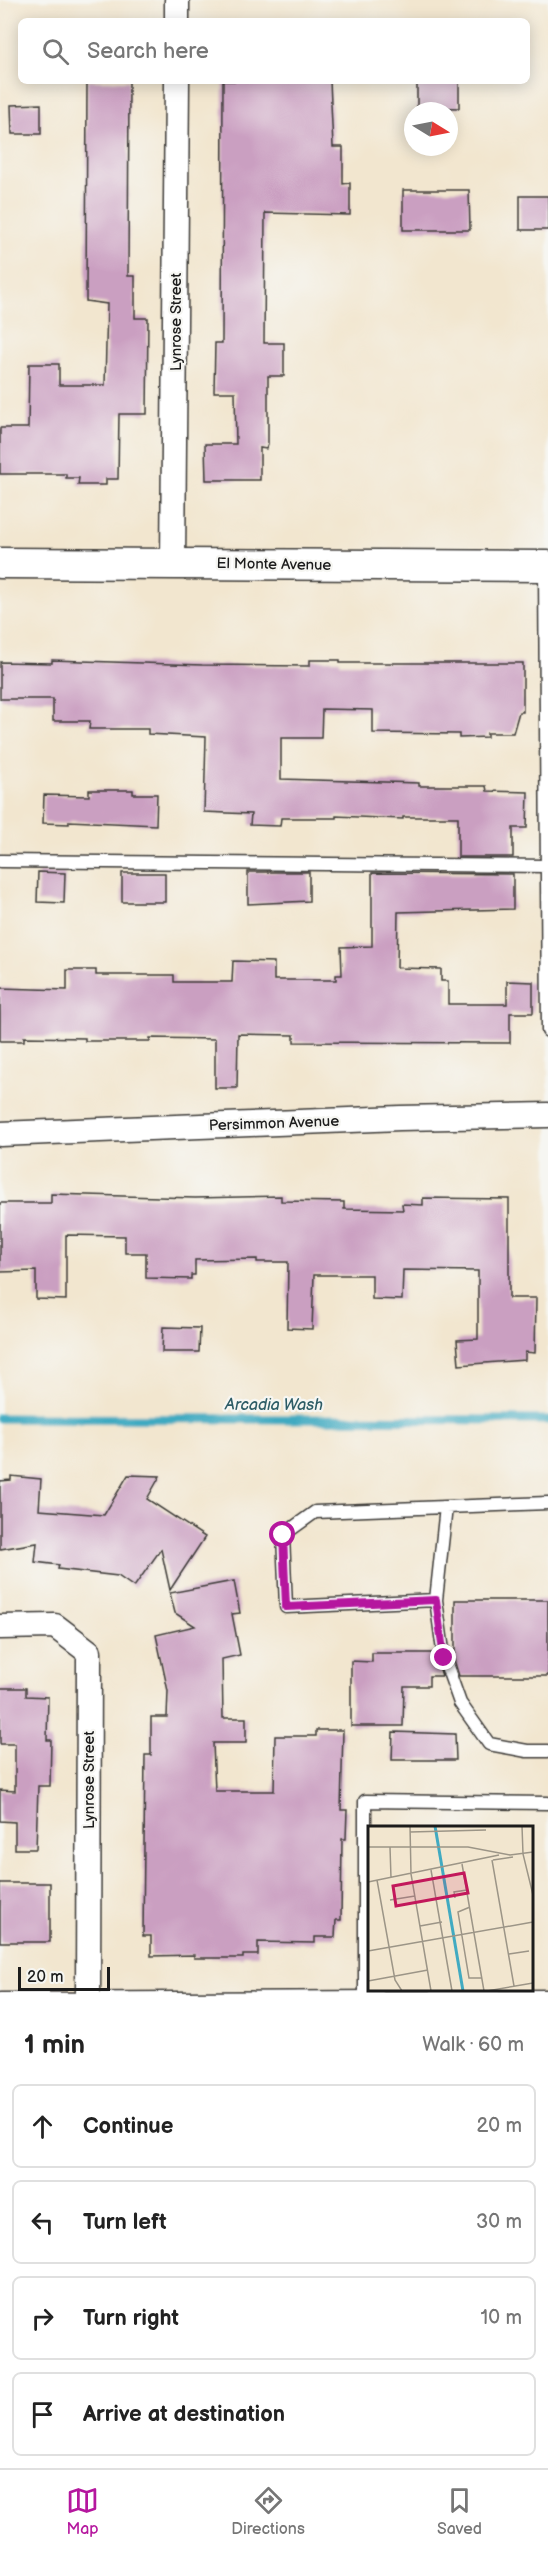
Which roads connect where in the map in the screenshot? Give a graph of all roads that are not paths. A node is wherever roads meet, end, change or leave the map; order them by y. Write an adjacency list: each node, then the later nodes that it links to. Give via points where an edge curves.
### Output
1 (177, 0): 2 (street)
2 (177, 18)
3 (177, 84): 5 (street, Lynrose Street)
4 (0, 563): 5 (street, El Monte Avenue)
5 (174, 563): 6 (street, El Monte Avenue)
6 (547, 566): 8 (lane)
7 (0, 861): 8 (lane)
8 (547, 866): 9 (lane)
9 (548, 1031)
10 (548, 1115): 11 (street, Persimmon Avenue)
11 (0, 1134)
12 (548, 1503): 13 (lane)
13 (446, 1507): 14 (lane); 14 (lane, via 315,1512 283,1535 286,1607)
14 (436, 1600): 16 (lane, via 444,1658 460,1703 489,1744)
15 (0, 1627): 22 (street, Lynrose Street, via 55,1626 89,1652)
16 (548, 1751)
17 (548, 1803): 19 (lane, via 365,1801)
18 (548, 2002): 20 (street)
19 (365, 2003): 23 (street); 24 (street)
20 (524, 2003): 24 (street)
21 (0, 2005): 22 (street)
22 (88, 2005): 23 (street)
23 (259, 2005)
24 (409, 2005)

